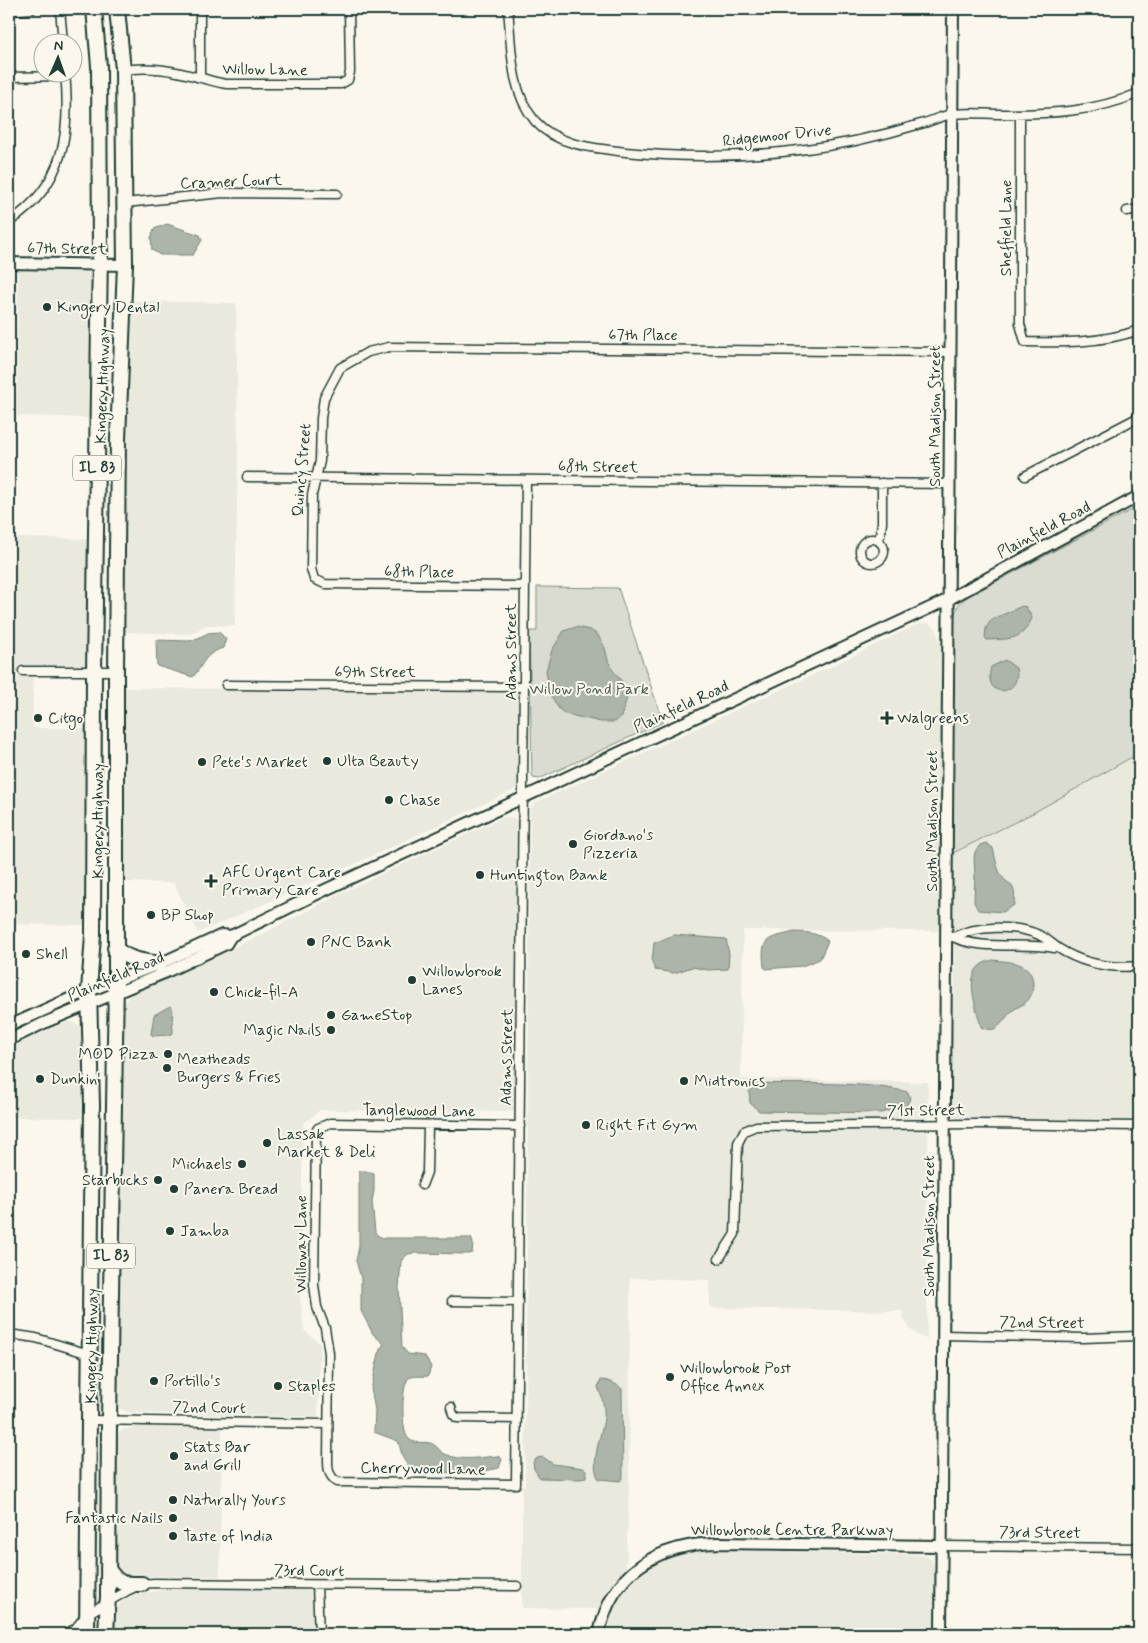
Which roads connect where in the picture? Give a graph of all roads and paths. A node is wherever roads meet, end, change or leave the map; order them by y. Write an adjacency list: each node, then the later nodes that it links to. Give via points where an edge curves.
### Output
1 (32, 9): 9 (street)
2 (60, 9): 10 (street)
3 (94, 9): 25 (highway, Kingery Highway / IL 83, via 99,66)
4 (117, 9): 11 (highway, Kingery Highway / IL 83)
5 (200, 9): 14 (street)
6 (348, 9): 14 (street, Willow Lane, via 348,80 336,84 227,84)
7 (508, 9): 17 (street, Ridgemoor Drive, via 515,80 520,97 535,121 554,135 576,144 671,155 772,153 864,139)
8 (953, 9): 17 (street, South Madison Street)
9 (9, 11)
10 (61, 32)
11 (123, 70): 14 (street, Willow Lane, via 158,68); 20 (highway, Kingery Highway / IL 83)
12 (32, 76): 13 (street)
13 (9, 77)
14 (200, 77)
15 (66, 82): 23 (street, via 66,128 57,164 49,181 31,204)
16 (1139, 93): 18 (street, Ridgemoor Drive, via 1084,109)
17 (952, 114): 18 (street, Ridgemoor Drive); 29 (street, South Madison Street)
18 (1020, 114): 27 (street, Sheffield Lane, via 1020,324 1025,342 1085,341)
19 (338, 194): 20 (street, Cramer Court, via 223,194)
20 (125, 203): 26 (highway, Kingery Highway / IL 83)
21 (1139, 209): 22 (street)
22 (1127, 211)
23 (9, 222)
24 (9, 263): 25 (street, 67th Street)
25 (100, 265): 26 (street, 67th Street); 45 (highway, Kingery Highway / IL 83)
26 (125, 265): 44 (highway, Kingery Highway / IL 83, via 118,439)
27 (1137, 330): 28 (street)
28 (1139, 343)
29 (950, 352): 30 (street, 67th Place, via 390,347 368,352); 37 (street, South Madison Street)
30 (340, 368): 34 (street, Quincy Street, via 327,390 322,407 320,461)
31 (1139, 417): 32 (street)
32 (1025, 476)
33 (247, 477): 34 (street, 68th Street)
34 (316, 478): 35 (street, 68th Street); 40 (street, Quincy Street, via 312,495 311,569)
35 (526, 480): 36 (street, 68th Street); 41 (street, Adams Street)
36 (882, 484): 37 (street, 68th Street); 39 (street)
37 (950, 484): 42 (street, South Madison Street)
38 (1139, 496): 42 (street, Plainfield Road)
39 (879, 541)
40 (314, 579): 41 (street, 68th Place, via 325,584)
41 (525, 586): 47 (street, Adams Street)
42 (949, 598): 48 (street, Plainfield Road); 61 (street, South Madison Street)
43 (23, 671): 45 (street)
44 (116, 671): 45 (street); 50 (highway, Kingery Highway / IL 83)
45 (94, 672): 55 (highway, Kingery Highway / IL 83, via 93,935)
46 (226, 685): 47 (street, 69th Street)
47 (524, 687): 48 (street, Adams Street)
48 (523, 797): 49 (street, Plainfield Road); 60 (street, Adams Street)
49 (231, 936): 52 (street, Plainfield Road, via 222,935); 54 (street, Plainfield Road, via 226,944)
50 (115, 948): 52 (highway, via 130,959); 54 (highway, Kingery Highway / IL 83)
51 (1059, 948): 51 (street, via 1040,935 1019,929 966,931 953,937 965,943); 53 (street, via 1095,964)
52 (159, 964): 54 (street, Plainfield Road)
53 (1139, 966)
54 (116, 987): 55 (street, Plainfield Road); 56 (street, Plainfield Road); 75 (highway, Kingery Highway / IL 83)
55 (89, 990): 56 (highway, Kingery Highway / IL 83); 57 (street, Plainfield Road)
56 (90, 1005): 58 (street, Plainfield Road); 71 (highway, Kingery Highway / IL 83)
57 (9, 1026)
58 (9, 1040)
59 (428, 1125): 60 (street, Tanglewood Lane); 63 (street, Tanglewood Lane, via 330,1123); 64 (street, via 426,1172)
60 (520, 1126): 67 (street, Adams Street)
61 (944, 1126): 62 (street, 71st Street); 65 (street, 71st Street, via 756,1126 744,1131 738,1143 735,1234); 69 (street, South Madison Street)
62 (1139, 1126)
63 (318, 1128): 76 (street, Willoway Lane, via 315,1137 314,1285 329,1353)
64 (422, 1184)
65 (719, 1259)
66 (452, 1301): 67 (street)
67 (519, 1302): 73 (street, Adams Street)
68 (9, 1334): 71 (street, via 36,1338)
69 (943, 1335): 70 (street, 72nd Street); 79 (street, South Madison Street)
70 (1139, 1336)
71 (89, 1354): 74 (highway, Kingery Highway / IL 83)
72 (451, 1407): 73 (street, via 458,1418)
73 (517, 1419): 78 (street, Adams Street)
74 (89, 1420): 75 (street, 72nd Court); 86 (highway, Kingery Highway / IL 83)
75 (109, 1420): 76 (street, 72nd Court); 81 (highway, Kingery Highway / IL 83)
76 (328, 1424): 77 (street, Willoway Lane, via 328,1470)
77 (332, 1478): 78 (street, Cherrywood Lane, via 337,1482)
78 (516, 1484)
79 (940, 1546): 80 (street, 73rd Street); 91 (street, Willowbrook Centre Parkway, via 718,1543 683,1546 644,1563 622,1583 605,1611); 92 (street, South Madison Street)
80 (1139, 1548)
81 (108, 1568): 82 (highway, via 121,1583); 85 (highway, Kingery Highway / IL 83)
82 (142, 1584): 83 (street, 73rd Court); 85 (street, 73rd Court)
83 (318, 1585): 84 (street, 73rd Court); 90 (street)
84 (517, 1586)
85 (107, 1604): 86 (street, 73rd Court); 89 (highway, Kingery Highway / IL 83)
86 (87, 1614): 87 (street, 73rd Court, via 75,1629); 88 (highway, Kingery Highway / IL 83)
87 (64, 1634)
88 (87, 1634)
89 (106, 1634)
90 (319, 1634)
91 (599, 1634)
92 (940, 1634)

